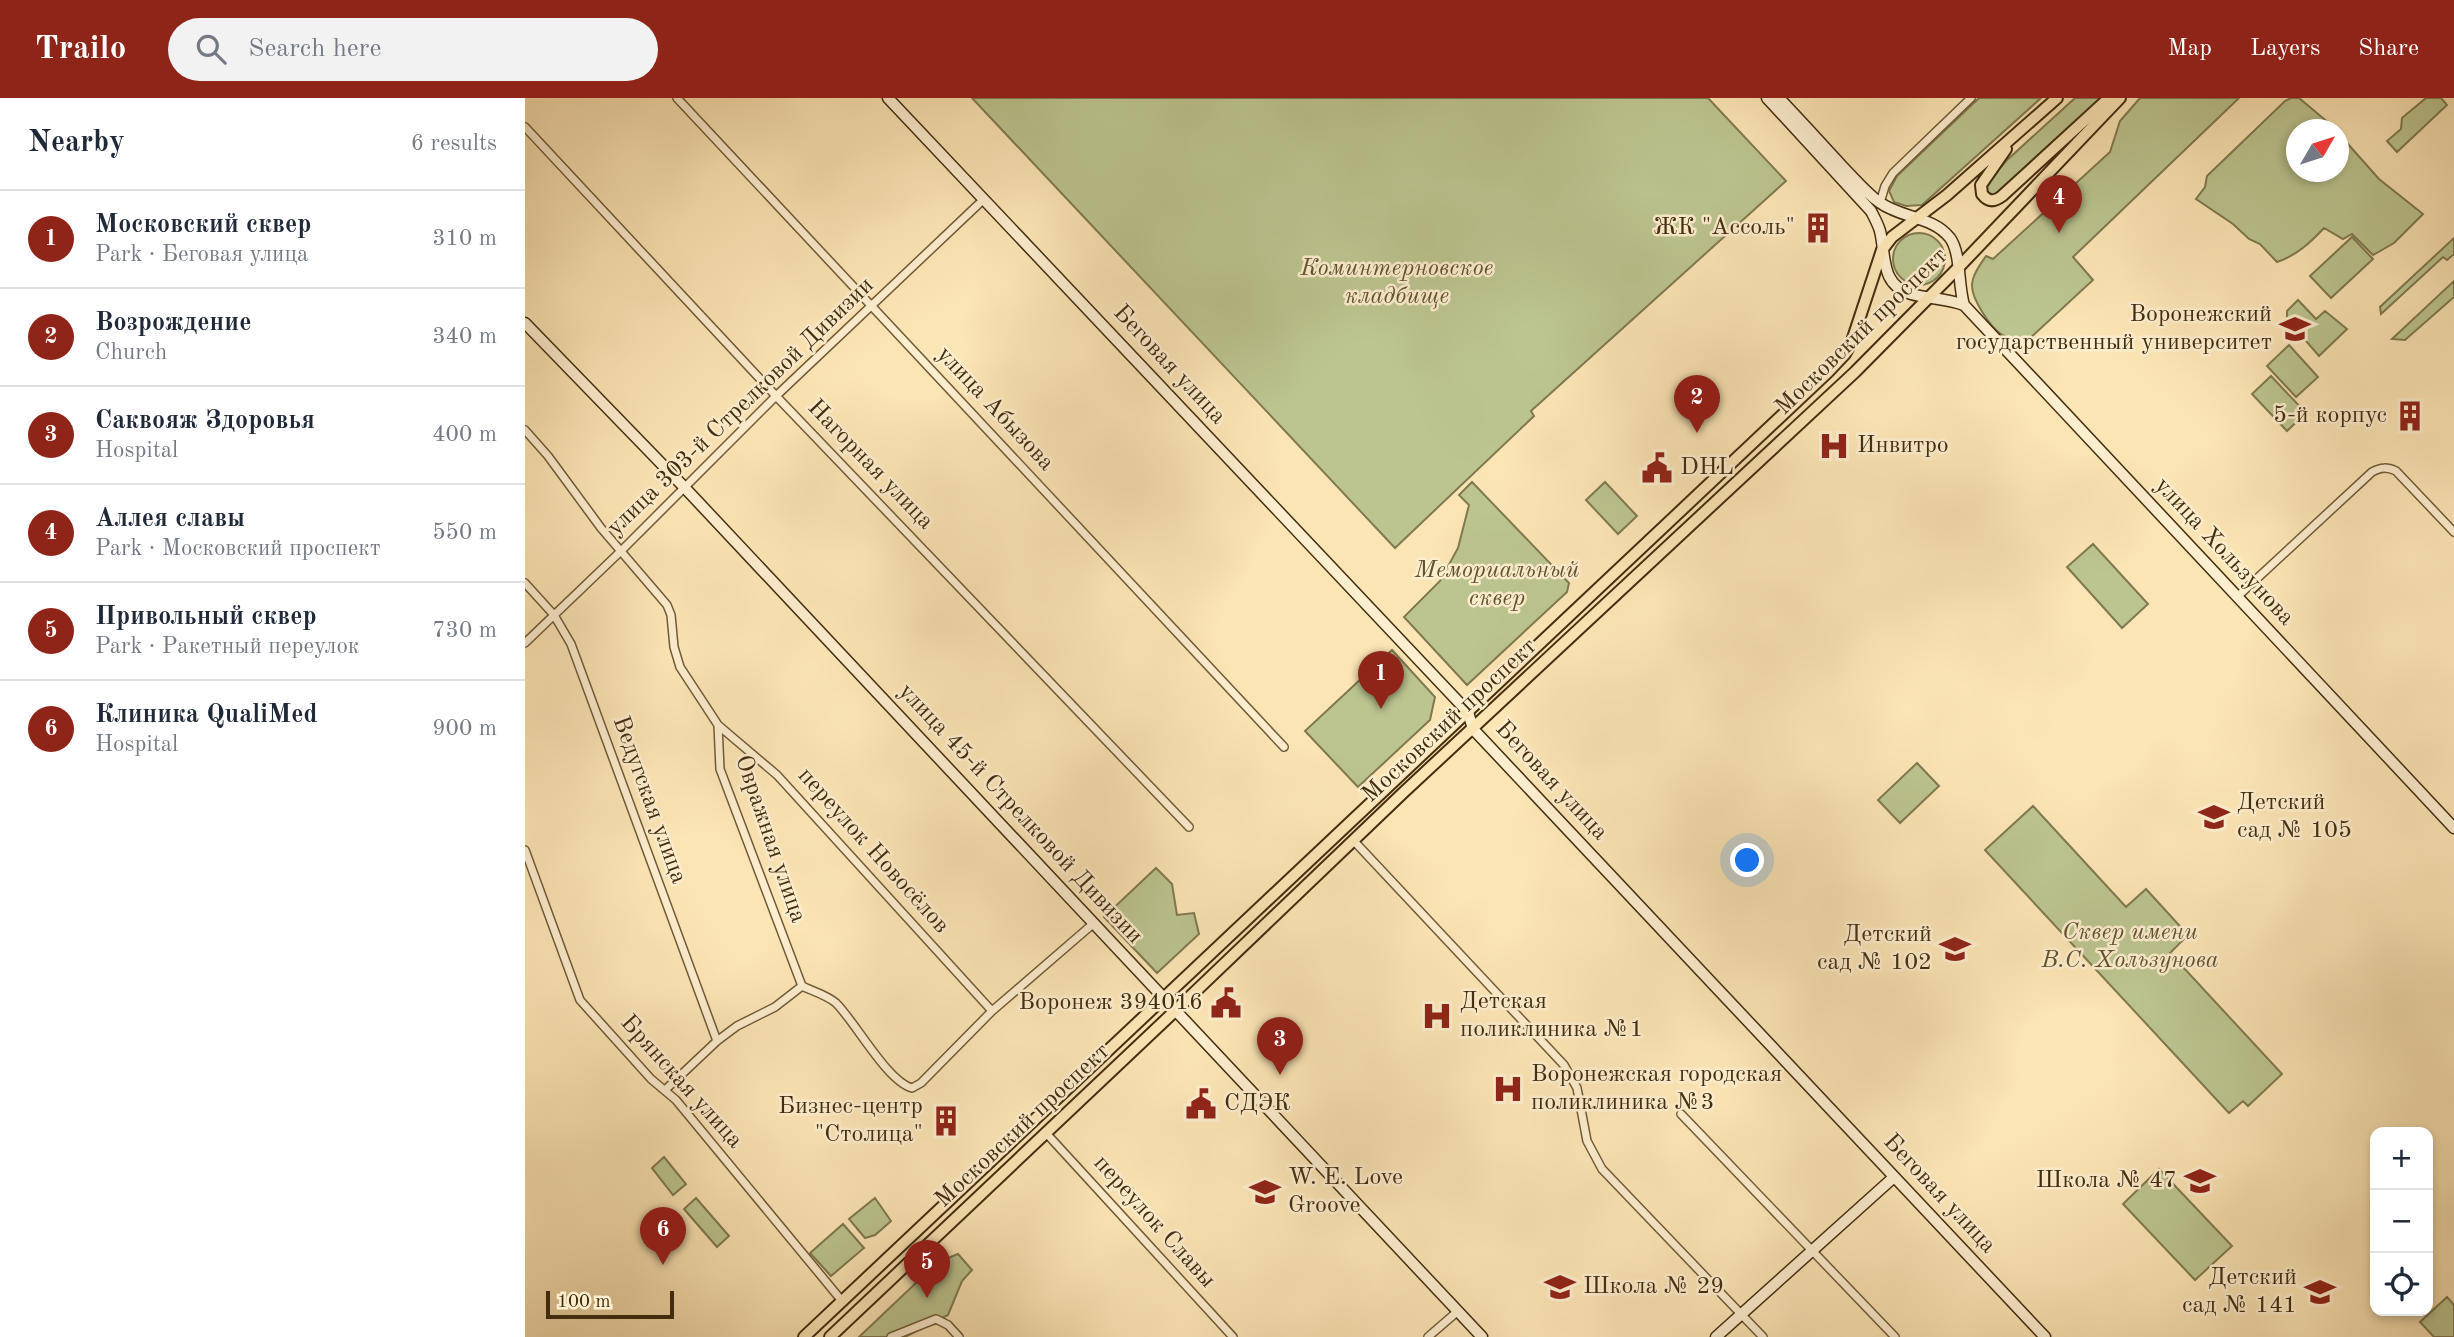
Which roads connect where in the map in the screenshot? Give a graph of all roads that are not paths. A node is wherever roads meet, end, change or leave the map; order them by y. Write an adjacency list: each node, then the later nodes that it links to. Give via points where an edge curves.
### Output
1 (677, 98): 18 (street, улица Абызова)
2 (888, 98): 11 (street, Беговая улица)
3 (1767, 98): 14 (street, via 1871,211 1880,228)
4 (1779, 98): 12 (street)
5 (1971, 98): 12 (street, via 1893,173)
6 (2057, 98): 10 (main road, Московский проспект)
7 (2109, 98): 10 (main road, via 2002,196 1989,200 1980,190 1983,179)
8 (2120, 98): 15 (main road, Московский проспект)
9 (525, 127): 20 (street, Нагорная улица)
10 (2018, 132): 13 (main road, Московский проспект)
11 (984, 199): 18 (street, улица 303-й Стрелковой Дивизии); 29 (street, Беговая улица)
12 (1880, 203): 13 (street)
13 (1916, 218): 14 (main road, Московский проспект, via 1899,229); 15 (street, via 1942,230 1951,240)
14 (1882, 250): 16 (street, via 1884,269 1892,282 1912,294); 29 (main road, Московский проспект, via 1845,354)
15 (1958, 268): 16 (main road, Московский проспект); 17 (street)
16 (1930, 296): 17 (street); 31 (main road, Московский проспект, via 1855,372)
17 (1964, 305): 26 (street, улица Хользунова)
18 (872, 306): 20 (street, улица 303-й Стрелковой Дивизии); 32 (street, улица Абызова)
19 (525, 323): 22 (street, улица 45-й Стрелковой Дивизии)
20 (776, 396): 22 (street, улица 303-й Стрелковой Дивизии); 33 (street, Нагорная улица)
21 (525, 430): 24 (street, Овражная улица)
22 (685, 488): 24 (street, улица 303-й Стрелковой Дивизии); 37 (street, улица 45-й Стрелковой Дивизии)
23 (2454, 532): 26 (street, via 2396,471 2378,469)
24 (621, 551): 27 (street, улица 303-й Стрелковой Дивизии); 30 (street, Овражная улица, via 667,605 680,667)
25 (525, 583): 27 (street, Ведугская улица)
26 (2237, 597): 34 (street, улица Хользунова)
27 (554, 615): 28 (street, улица 303-й Стрелковой Дивизии); 42 (street, Ведугская улица, via 571,644)
28 (525, 643)
29 (1468, 712): 31 (street, Беговая улица); 39 (main road, Московский проспект)
30 (718, 725): 38 (street, Овражная улица, via 720,769); 41 (street, переулок Новосёлов, via 777,775)
31 (1473, 729): 35 (main road, Московский проспект); 46 (street, Беговая улица)
32 (1284, 747)
33 (1189, 827)
34 (2454, 828)
35 (1353, 840): 40 (main road, Московский проспект); 51 (street, via 1564,1065 1577,1088 1587,1142 1602,1170)
36 (525, 850): 43 (street, Брянская улица, via 580,1000)
37 (1094, 923): 39 (street, улица 45-й Стрелковой Дивизии); 41 (street)
38 (802, 986): 41 (street, via 834,1001 888,1069 912,1087); 42 (street)
39 (1166, 999): 40 (street, улица 45-й Стрелковой Дивизии); 48 (main road, Московский проспект)
40 (1177, 1010): 45 (main road, Московский проспект); 49 (street, улица 45-й Стрелковой Дивизии)
41 (992, 1011)
42 (716, 1041): 43 (street)
43 (665, 1090): 48 (street, Брянская улица)
44 (1681, 1114): 47 (street)
45 (1046, 1133): 50 (main road, Московский проспект); 56 (street, переулок Славы)
46 (1894, 1177): 47 (street); 62 (street, Беговая улица)
47 (1811, 1251): 51 (street); 61 (street)
48 (842, 1301): 50 (street, Брянская улица); 52 (main road, Московский проспект)
49 (1458, 1311): 57 (street); 58 (street, улица 45-й Стрелковой Дивизии)
50 (854, 1314): 53 (main road, Московский проспект)
51 (1742, 1314): 59 (street); 60 (street)
52 (804, 1337)
53 (829, 1337)
54 (891, 1337): 55 (street, via 936,1319)
55 (959, 1337)
56 (1233, 1337)
57 (1428, 1337)
58 (1482, 1337)
59 (1716, 1337)
60 (1763, 1337)
61 (1895, 1337)
62 (2045, 1337)

